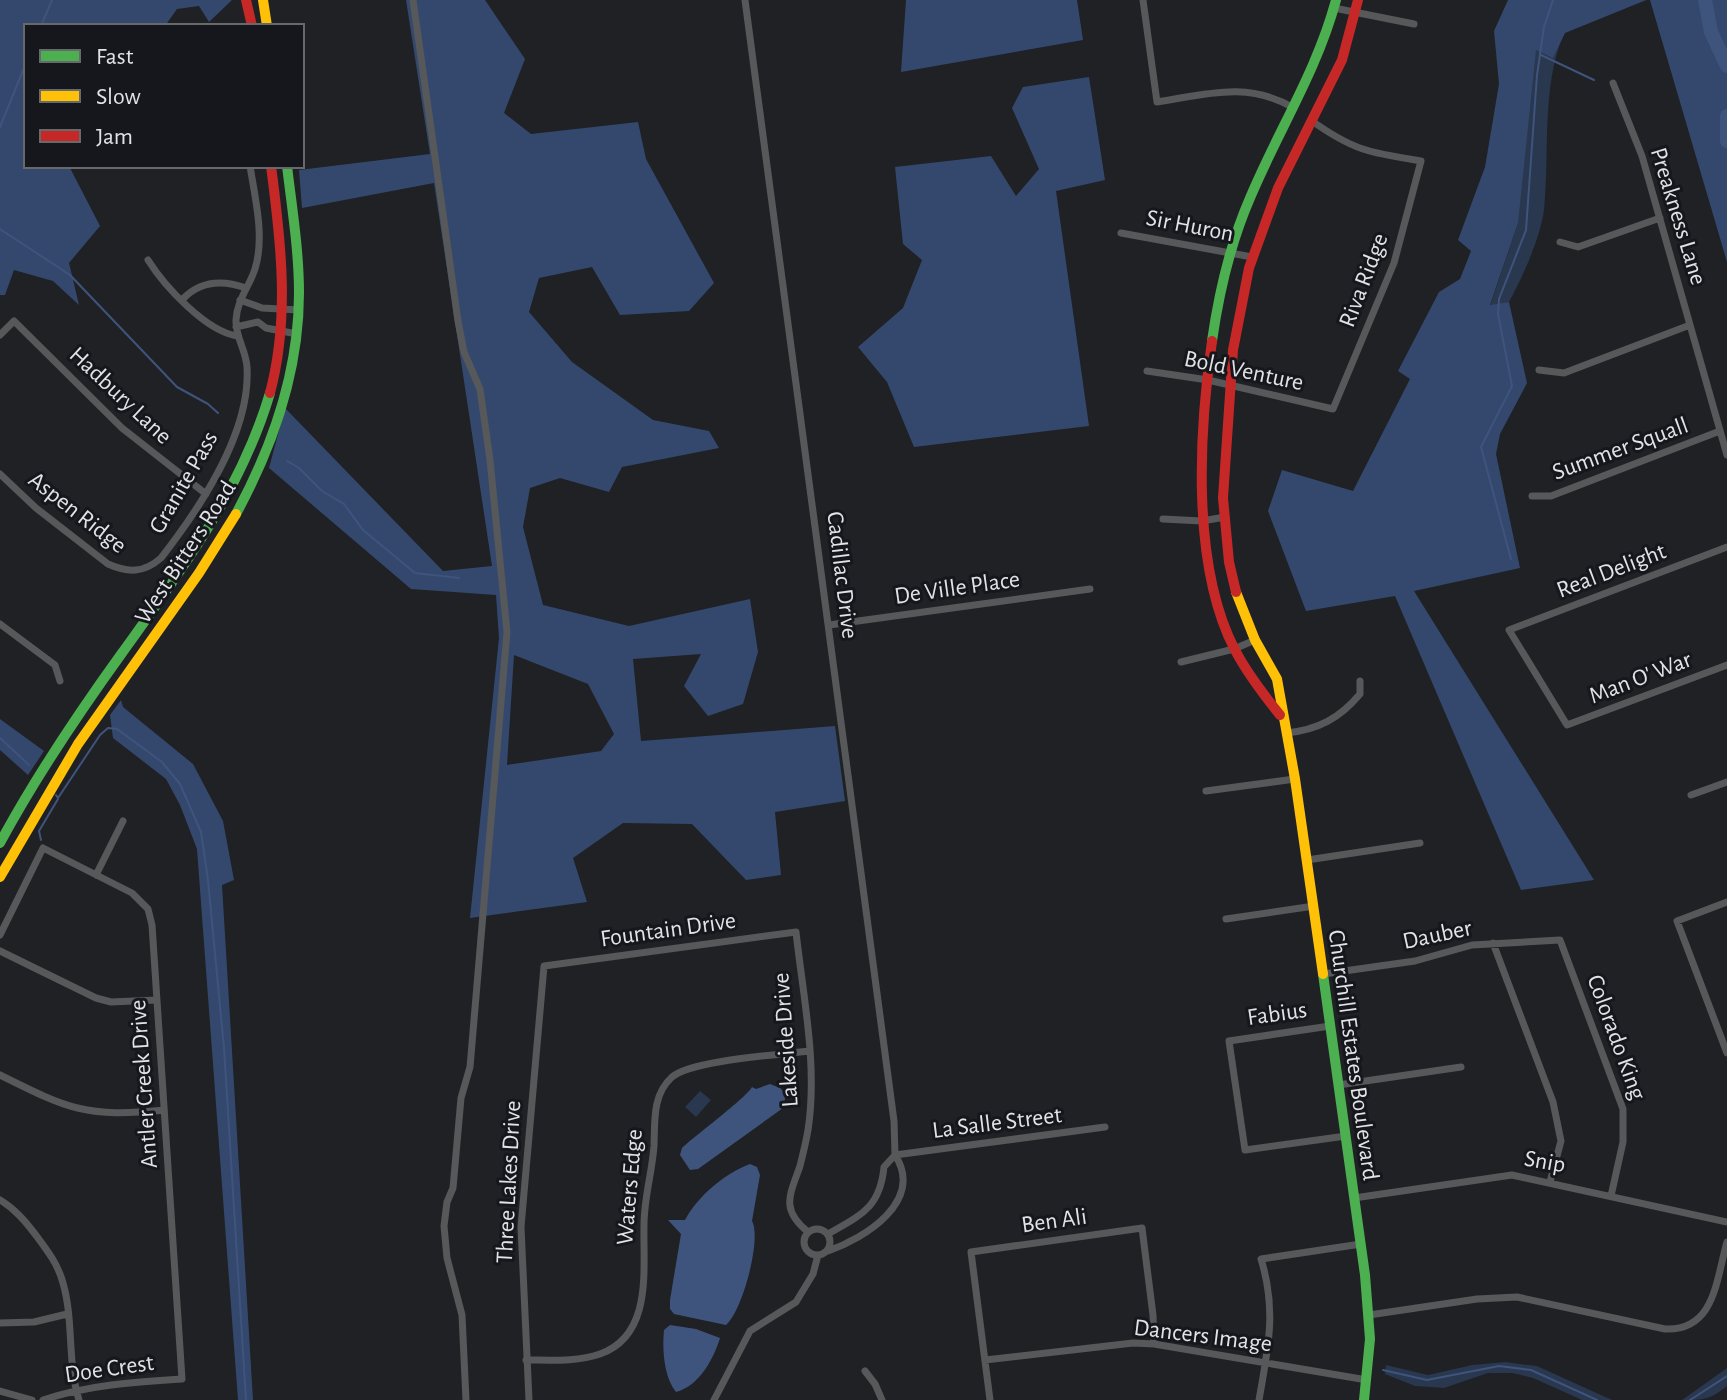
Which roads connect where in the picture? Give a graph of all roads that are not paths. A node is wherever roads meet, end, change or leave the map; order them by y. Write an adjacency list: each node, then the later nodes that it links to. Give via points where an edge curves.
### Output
1 (246, 0): 9 (street)
2 (263, 0): 10 (street)
3 (413, 0): 128 (street, via 461,337 480,389 507,632 470,1067 444,1226 462,1315)
4 (745, 0): 55 (street, Cadillac Drive)
5 (1143, 0): 13 (street, via 1157,102 1243,91)
6 (1358, 0): 8 (street, Churchill Estates Boulevard)
7 (1335, 4): 8 (street); 13 (street, Churchill Estates Boulevard, via 1321,52)
8 (1355, 14): 11 (street); 14 (street, Churchill Estates Boulevard, via 1342,60)
9 (252, 24)
10 (267, 24)
11 (1414, 24)
12 (1613, 83): 18 (street, Preakness Lane)
13 (1294, 108): 21 (street, Churchill Estates Boulevard, via 1257,179)
14 (1312, 121): 22 (street, Churchill Estates Boulevard, via 1278,188); 40 (street, Riva Ridge, via 1357,149 1421,161 1394,263)
15 (250, 168): 24 (street, Granite Pass, via 259,249)
16 (271, 168): 28 (street, West Bitters Road, via 282,248)
17 (287, 168): 29 (street, West Bitters Road, via 300,268)
18 (1660, 218): 20 (street, via 1578,247); 31 (street, Preakness Lane)
19 (1121, 233): 21 (street, Sir Huron)
20 (1560, 242)
21 (1230, 253): 22 (street, Sir Huron); 38 (street, Churchill Estates Boulevard)
22 (1252, 257): 39 (street, Churchill Estates Boulevard)
23 (148, 260): 25 (street)
24 (246, 288): 25 (street, via 210,283); 26 (street, Granite Pass)
25 (183, 299): 32 (street, via 213,328 224,334)
26 (240, 300): 27 (street); 32 (street, Granite Pass)
27 (262, 308): 28 (street); 30 (street)
28 (283, 309): 29 (street); 33 (street, West Bitters Road)
29 (299, 310): 34 (street, West Bitters Road)
30 (258, 322): 32 (street); 33 (street)
31 (1690, 325): 36 (street, via 1564,373); 41 (street, Preakness Lane)
32 (237, 331): 46 (street, Granite Pass, via 247,367 240,422)
33 (281, 331): 34 (street); 43 (street, West Bitters Road, via 272,386)
34 (297, 334): 44 (street, West Bitters Road, via 277,426)
35 (0, 335): 46 (street, Hadbury Lane, via 14,321 131,435)
36 (1539, 370)
37 (1147, 371): 38 (street, Bold Venture)
38 (1208, 380): 39 (street, Bold Venture); 50 (street, Churchill Estates Boulevard)
39 (1230, 386): 40 (street, Bold Venture); 48 (street, Churchill Estates Boulevard)
40 (1333, 409)
41 (1720, 431): 42 (street, Preakness Lane); 47 (street, Summer Squall, via 1551,496)
42 (1727, 455)
43 (247, 463): 44 (street); 64 (street, West Bitters Road, via 205,536)
44 (260, 471): 66 (street, West Bitters Road, via 211,556)
45 (0, 474): 52 (street, Aspen Ridge, via 108,564)
46 (206, 494): 52 (street, Granite Pass, via 161,558)
47 (1532, 496)
48 (1225, 517): 50 (street); 56 (street, Churchill Estates Boulevard, via 1236,593)
49 (1163, 519): 50 (street)
50 (1202, 521): 57 (street, Churchill Estates Boulevard, via 1215,599)
51 (1727, 547): 63 (street, Real Delight, via 1509,630)
52 (137, 571)
53 (1090, 589): 55 (street, De Ville Place)
54 (0, 624): 60 (street, via 55,665)
55 (829, 625): 97 (street, Cadillac Drive)
56 (1255, 640): 57 (street); 62 (street, Churchill Estates Boulevard, via 1277,679)
57 (1234, 649): 58 (street); 62 (street, Churchill Estates Boulevard, via 1257,690)
58 (1181, 662)
59 (1727, 665): 63 (street, Man O' War)
60 (60, 681)
61 (1360, 681): 65 (street, via 1360,694 1339,715 1317,728)
62 (1282, 716): 65 (street, Churchill Estates Boulevard)
63 (1567, 725)
64 (67, 732): 66 (street); 72 (street, West Bitters Road)
65 (1286, 733): 67 (street, Churchill Estates Boulevard)
66 (80, 741): 76 (street, West Bitters Road)
67 (1295, 779): 69 (street); 74 (street, Churchill Estates Boulevard)
68 (1727, 782): 70 (street)
69 (1206, 791)
70 (1691, 795)
71 (123, 821): 75 (street)
72 (0, 843)
73 (1420, 843): 74 (street)
74 (1307, 860): 78 (street, Churchill Estates Boulevard)
75 (96, 875): 81 (street, Antler Creek Drive, via 43,848); 87 (street, Antler Creek Drive, via 132,893 148,909)
76 (0, 877)
77 (1727, 902): 90 (street, via 1677,921)
78 (1314, 906): 79 (street); 86 (street, Churchill Estates Boulevard)
79 (1226, 919)
80 (796, 932): 85 (street, Fountain Drive); 89 (street, Lakeside Drive)
81 (0, 935)
82 (1560, 940): 83 (street, Dauber); 101 (street, Colorado King, via 1623,1109 1623,1142)
83 (1493, 943): 86 (street, Dauber); 98 (street, via 1553,1102 1561,1141)
84 (0, 951): 87 (street, via 96,998)
85 (544, 966): 117 (street, Three Lakes Drive, via 521,1227)
86 (1323, 974): 88 (street, Churchill Estates Boulevard)
87 (157, 1000): 94 (street, Antler Creek Drive)
88 (1330, 1026): 93 (street, Churchill Estates Boulevard); 96 (street, Fabius, via 1229,1041 1245,1150)
89 (809, 1051): 107 (street, Lakeside Drive, via 810,1119 789,1204 797,1223); 117 (street, Waters Edge, via 697,1066 672,1077 658,1098 637,1320 616,1345 600,1354)
90 (1727, 1053)
91 (1461, 1067): 93 (street)
92 (0, 1075): 94 (street, via 76,1110)
93 (1338, 1085): 96 (street, Churchill Estates Boulevard)
94 (164, 1110): 121 (street, Antler Creek Drive)
95 (1105, 1127): 97 (street, La Salle Street)
96 (1346, 1136): 102 (street, Churchill Estates Boulevard)
97 (895, 1155): 99 (street, via 884,1167); 100 (street, via 903,1168)
98 (1550, 1182): 101 (street, Snip); 102 (street, Snip, via 1512,1175)
99 (881, 1189): 100 (street); 104 (street)
100 (900, 1193): 106 (street, via 895,1208)
101 (1611, 1196): 105 (street, Snip)
102 (1354, 1198): 110 (street, Churchill Estates Boulevard)
103 (0, 1200): 113 (street, via 22,1217 51,1255 63,1283)
104 (859, 1217): 106 (street); 108 (street)
105 (1727, 1222)
106 (868, 1231): 111 (street)
107 (808, 1232): 108 (street); 112 (street, via 805,1248)
108 (828, 1234): 111 (street)
109 (1727, 1242): 114 (street, via 1705,1313 1679,1329 1517,1297)
110 (1361, 1244): 114 (street, Churchill Estates Boulevard); 119 (street, via 1261,1259 1271,1304)
111 (828, 1251): 112 (street)
112 (818, 1255): 130 (street, via 796,1302 750,1331)
113 (67, 1314): 115 (street); 123 (street)
114 (1369, 1315): 122 (street, Churchill Estates Boulevard)
115 (0, 1323)
116 (1154, 1344): 118 (street, Dancers Image); 118 (street, Ben Ali, via 1142,1228 971,1252); 119 (street, Dancers Image)
117 (526, 1360): 129 (street, Three Lakes Drive)
118 (985, 1360): 132 (street)
119 (1265, 1362): 122 (street, Dancers Image); 133 (street)
120 (865, 1371): 131 (street)
121 (182, 1379): 123 (street, Doe Crest)
122 (1367, 1380): 134 (street, Churchill Estates Boulevard)
123 (76, 1389): 126 (street, Doe Crest); 127 (street)
124 (0, 1391): 125 (street)
125 (32, 1400)
126 (43, 1400)
127 (79, 1400)
128 (466, 1400)
129 (529, 1400)
130 (714, 1400)
131 (882, 1400)
132 (990, 1400)
133 (1259, 1400)
134 (1364, 1400)

